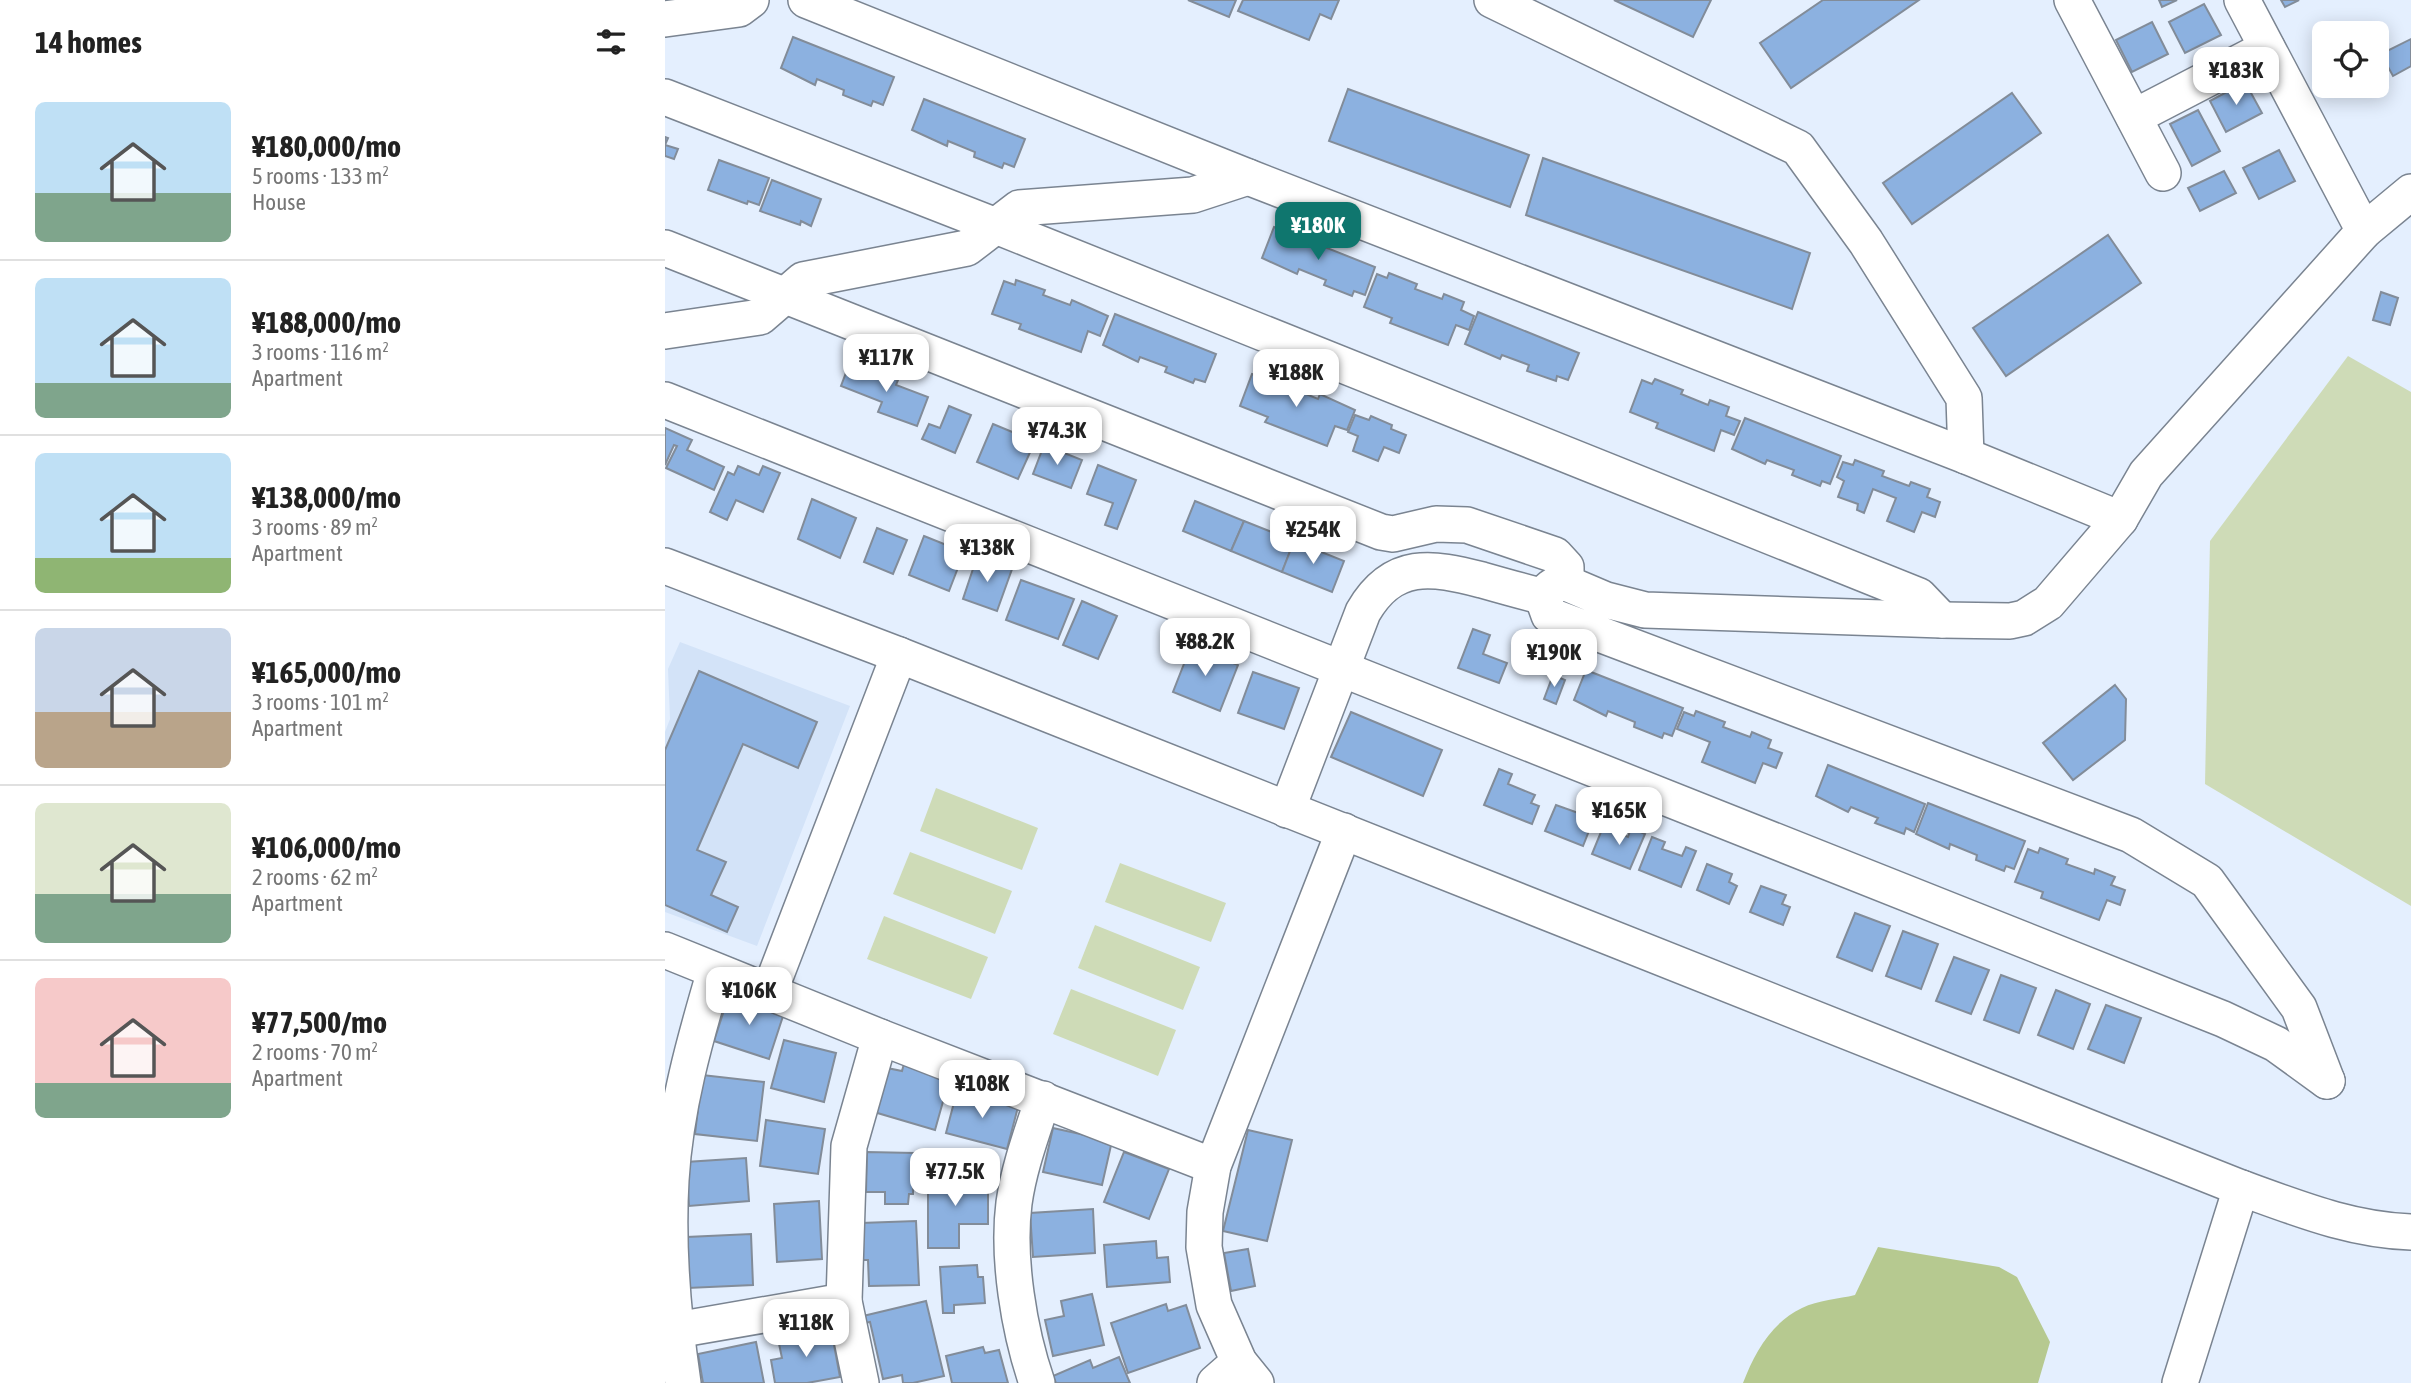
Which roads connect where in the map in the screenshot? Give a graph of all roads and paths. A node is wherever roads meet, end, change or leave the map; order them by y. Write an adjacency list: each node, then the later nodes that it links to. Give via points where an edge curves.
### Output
1 (751, 0): 6 (street, via 739,9)
2 (806, 0): 11 (street)
3 (1492, 0): 19 (street, via 1798,148 1866,243 1964,398)
4 (2072, 0): 9 (street)
5 (2242, 0): 7 (street)
6 (665, 19)
7 (2267, 48): 9 (street); 14 (street)
8 (665, 97): 13 (street)
9 (2134, 117): 10 (street)
10 (2163, 173)
11 (1248, 177): 13 (street, via 1193,195 1019,208); 19 (street)
12 (2411, 192): 14 (street)
13 (996, 226): 16 (street, via 967,248 803,279); 23 (street, via 1919,596)
14 (2364, 231): 20 (street, via 2146,474)
15 (665, 248): 16 (street)
16 (784, 296): 17 (street, via 760,317); 22 (street, via 1381,532 1393,534 1436,524 1467,525 1555,555 1566,567)
17 (665, 331)
18 (665, 400): 25 (street)
19 (1966, 456): 20 (street)
20 (2120, 519): 23 (street, via 2048,603 2031,616 2010,621)
21 (668, 578): 24 (street)
22 (1556, 590): 23 (street, via 1645,610); 25 (street, via 1439,570 1405,575 1369,602); 25 (street, via 1545,608 1549,615 2131,835 2207,881 2299,1008 2327,1081 2276,1044 2223,1019)
23 (1942, 620)
24 (899, 655): 26 (street); 30 (street)
25 (1343, 669): 26 (street)
26 (1287, 810): 27 (street)
27 (1344, 831): 33 (street); 34 (street)
28 (665, 950): 29 (street)
29 (715, 971): 30 (street); 37 (street, via 690,1061 671,1178)
30 (769, 993): 31 (street)
31 (880, 1037): 32 (street); 36 (street, via 849,1146)
32 (1043, 1099): 33 (street); 41 (street, via 1014,1204 1013,1259 1021,1320)
33 (1213, 1166): 38 (street, via 1204,1247 1215,1305)
34 (2241, 1188): 35 (street, via 2347,1224); 42 (street)
35 (2411, 1231)
36 (844, 1301): 37 (street); 40 (street)
37 (670, 1332): 39 (street)
38 (1237, 1376)
39 (683, 1383)
40 (861, 1383)
41 (1037, 1383)
42 (2181, 1383)

